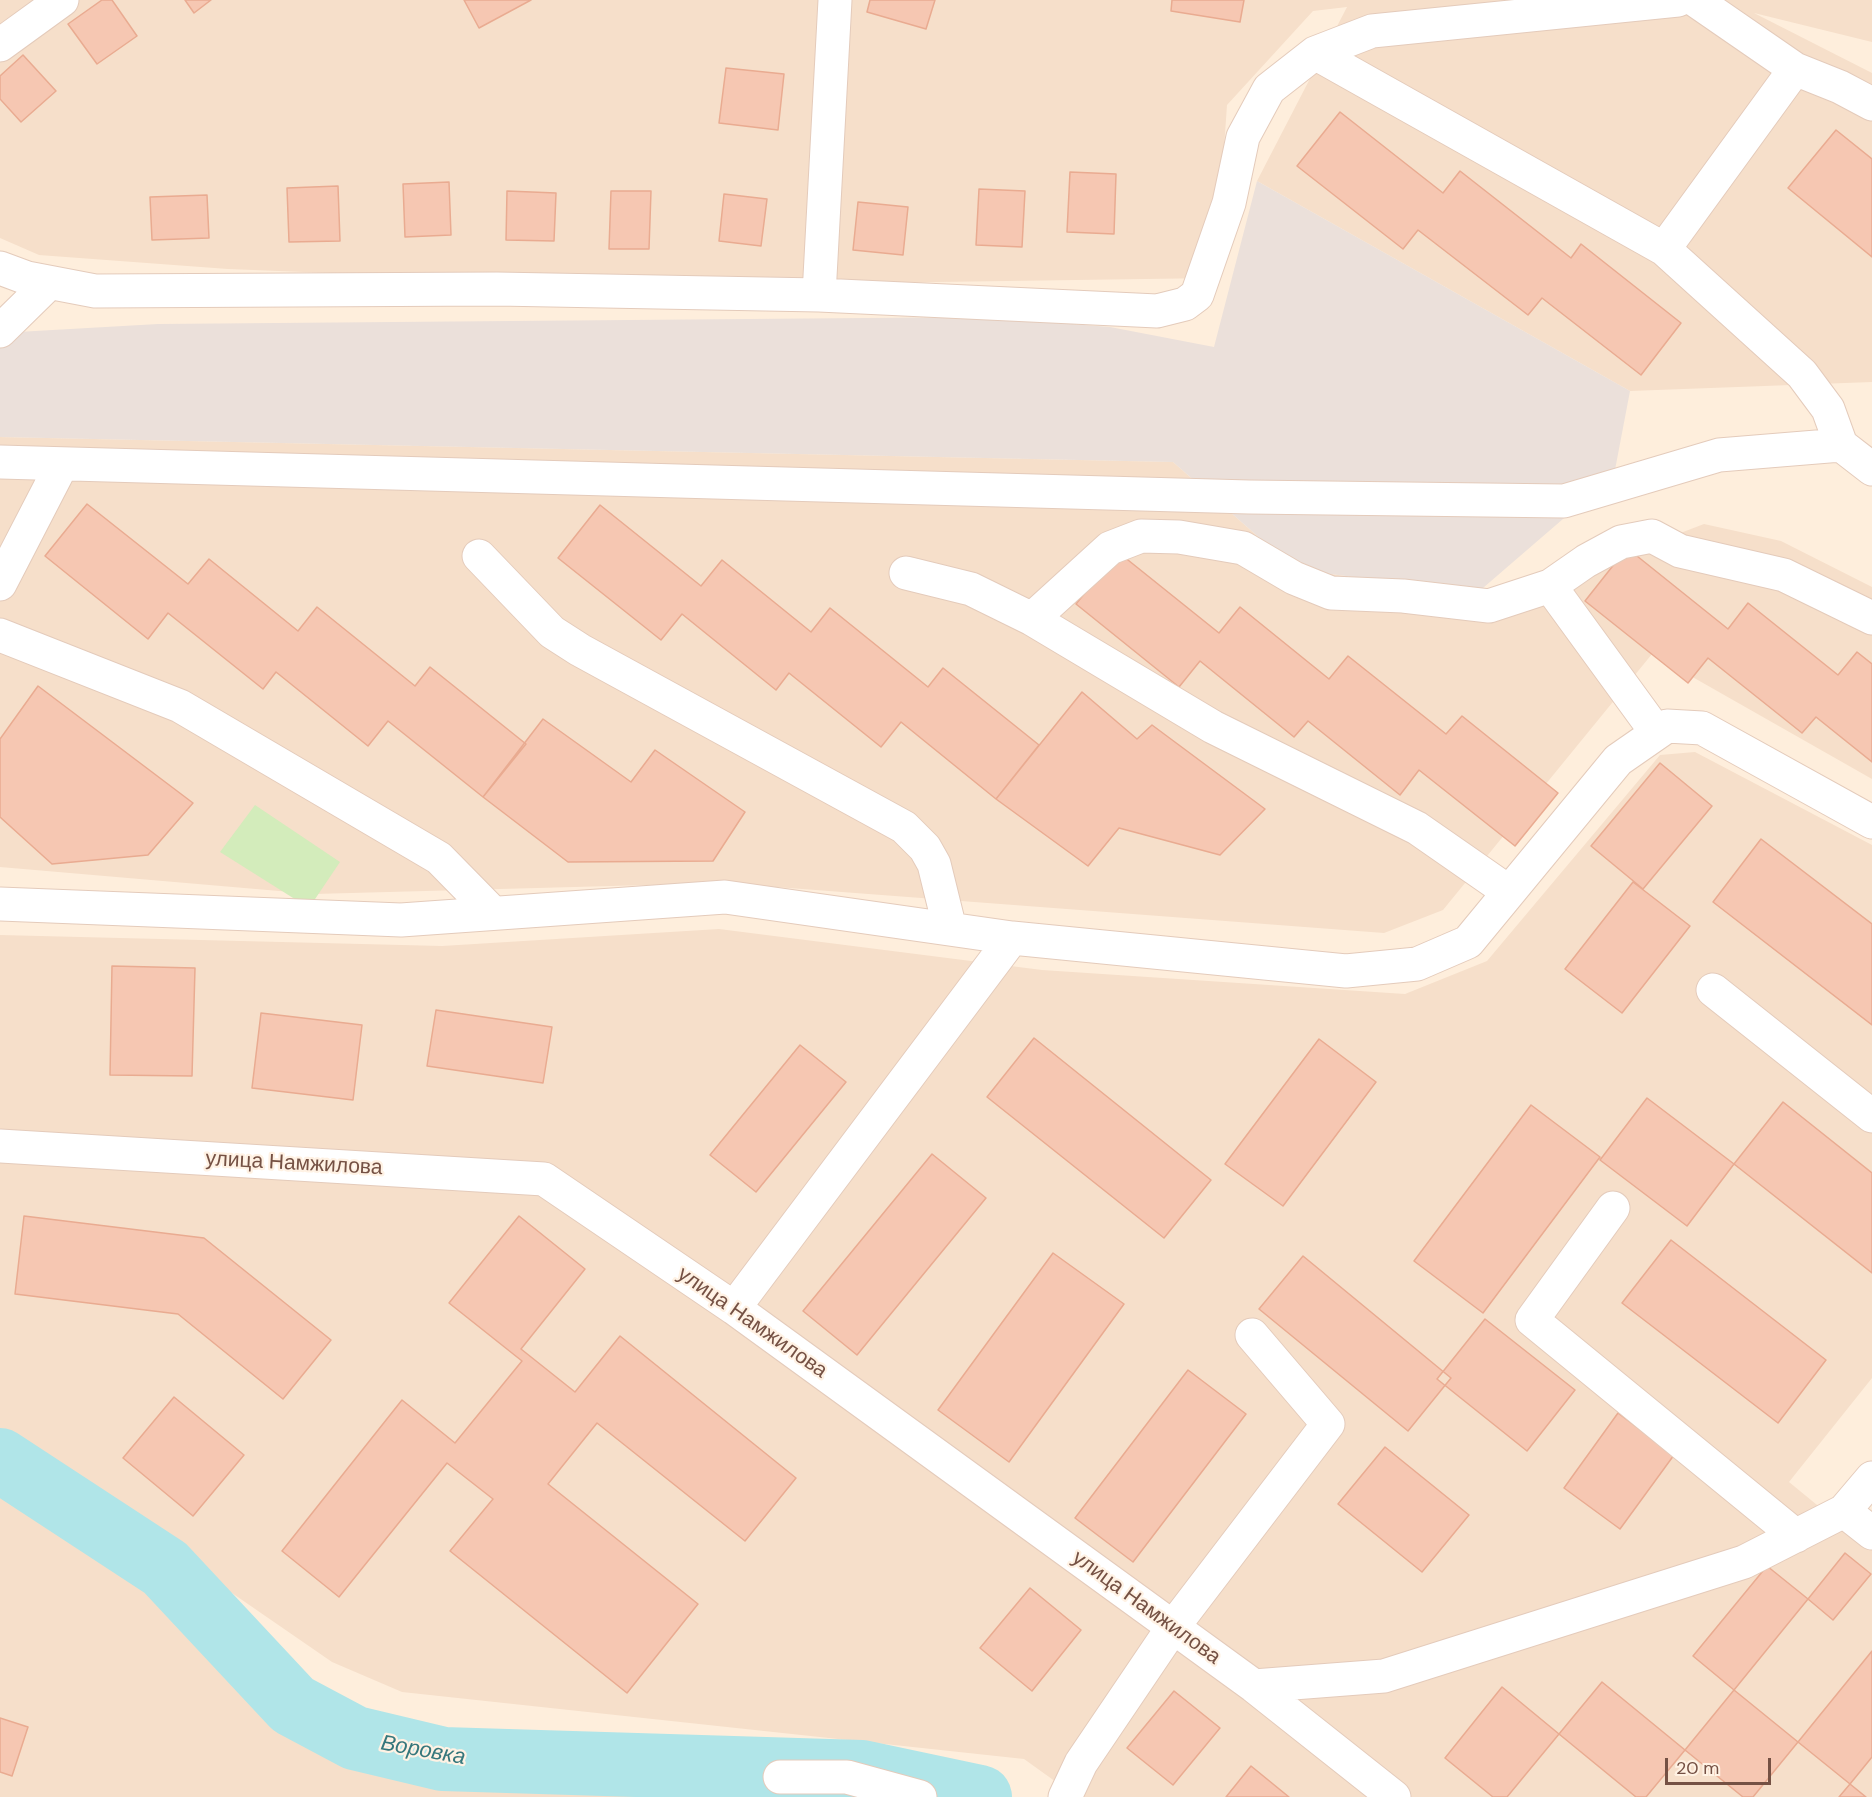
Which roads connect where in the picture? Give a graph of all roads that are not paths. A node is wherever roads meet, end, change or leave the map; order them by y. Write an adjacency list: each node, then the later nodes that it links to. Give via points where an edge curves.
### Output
1 (62, 0): 5 (street)
2 (835, 0): 12 (street)
3 (1678, 0): 6 (street, via 1372,31)
4 (1695, 0): 7 (street)
5 (0, 45)
6 (1315, 54): 9 (street); 12 (street, via 1269,89 1243,137 1229,202 1197,295 1185,304 1157,311)
7 (1795, 69): 8 (street); 9 (street)
8 (1872, 104)
9 (1664, 249): 14 (street, via 1802,374 1828,409)
10 (0, 268): 11 (street)
11 (49, 283): 12 (street, via 95,291 497,289); 13 (street)
12 (819, 295)
13 (0, 331)
14 (1841, 445): 16 (street, via 1719,454 1564,501 1260,497); 17 (street)
15 (0, 462): 16 (street)
16 (62, 464): 20 (street)
17 (1872, 469)
18 (479, 556): 30 (street, via 552,632 580,650 904,827 925,848 934,864)
19 (906, 573): 23 (street, via 970,589)
20 (0, 584)
21 (1550, 586): 22 (street, via 1621,543 1652,536 1680,551 1784,575); 23 (street, via 1489,606 1330,593 1294,578 1243,548 1179,537 1141,536 1110,548); 25 (street)
22 (1872, 618)
23 (1032, 619): 27 (street, via 1213,727 1418,828)
24 (0, 635): 29 (street, via 180,706 439,858)
25 (1656, 733): 26 (street, via 1667,726 1702,728); 27 (street, via 1618,760)
26 (1872, 822)
27 (1509, 892): 31 (street, via 1468,942 1417,964 1346,971)
28 (0, 904): 29 (street, via 401,920)
29 (493, 913): 30 (street, via 725,897)
30 (950, 929): 31 (street)
31 (1012, 938): 36 (street)
32 (1713, 990): 33 (street)
33 (1872, 1116)
34 (0, 1146): 36 (street, улица Намжилова, via 544,1179)
35 (1613, 1209): 41 (street, via 1532,1320)
36 (734, 1308): 42 (street, улица Намжилова)
37 (1252, 1335): 42 (street, via 1328,1424)
38 (1872, 1478): 39 (street)
39 (1844, 1511): 40 (street); 41 (street)
40 (1872, 1533)
41 (1796, 1536): 43 (street, via 1744,1562 1384,1676)
42 (1173, 1627): 43 (street, улица Намжилова); 46 (street, via 1082,1763)
43 (1254, 1686): 47 (street, улица Намжилова)
44 (780, 1777): 45 (street, via 847,1777)
45 (920, 1797)
46 (1065, 1797)
47 (1394, 1797)

